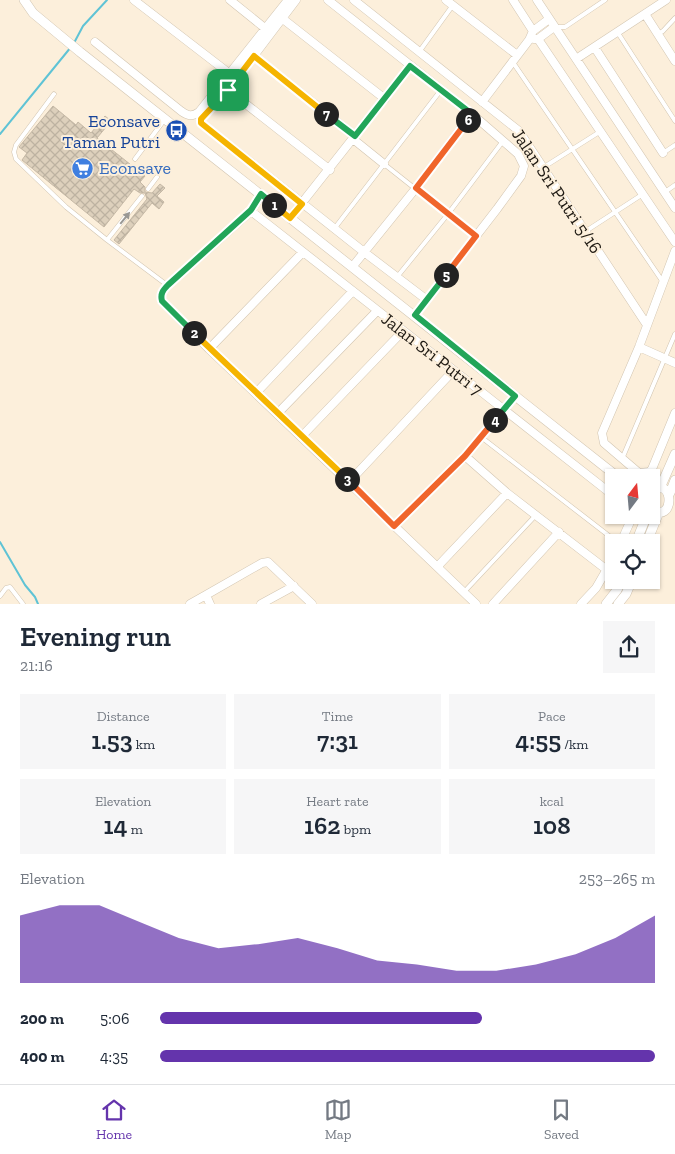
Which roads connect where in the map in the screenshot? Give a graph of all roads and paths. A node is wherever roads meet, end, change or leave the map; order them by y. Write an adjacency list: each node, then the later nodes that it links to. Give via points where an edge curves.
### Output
1 (24, 0): 40 (street, via 33,13)
2 (134, 0): 33 (street)
3 (230, 0): 19 (street)
4 (288, 0): 19 (street)
5 (296, 0): 16 (street)
6 (328, 0): 32 (street)
7 (354, 0): 27 (street, Jalan Sri Putri 5/16)
8 (446, 0): 13 (street)
9 (513, 0): 20 (street)
10 (537, 0): 17 (street)
11 (605, 0): 18 (lane, via 564,27)
12 (666, 0): 14 (street)
13 (455, 3): 27 (lane); 29 (street)
14 (645, 14): 21 (street); 22 (street)
15 (675, 18): 22 (lane)
16 (283, 19): 28 (street); 37 (street)
17 (549, 19): 18 (street); 20 (street)
18 (554, 27): 23 (street); 30 (street)
19 (266, 29): 33 (street)
20 (533, 31): 24 (street)
21 (618, 33): 26 (street); 41 (lane)
22 (658, 34): 31 (street)
23 (538, 39): 24 (street); 42 (street)
24 (529, 40): 29 (street)
25 (95, 42): 33 (street, via 190,116 199,112)
26 (595, 48): 30 (street); 47 (street)
27 (419, 52): 38 (street, Jalan Sri Putri 5/16)
28 (254, 56): 34 (street); 43 (street)
29 (515, 58): 38 (street); 46 (lane)
30 (576, 59): 56 (street)
31 (675, 61)
32 (410, 66): 35 (street); 37 (street)
33 (230, 74)
34 (228, 90): 51 (street); 60 (street, via 201,119 201,123)
35 (441, 90): 39 (street); 49 (lane)
36 (54, 94): 69 (lane, via 16,145 14,156 66,208)
37 (385, 99): 43 (street)
38 (482, 102): 50 (street, Jalan Sri Putri 5/16, via 520,131)
39 (472, 114): 44 (street); 54 (street)
40 (165, 118): 48 (lane); 57 (street)
41 (675, 121)
42 (601, 131): 46 (lane); 58 (street)
43 (354, 138): 49 (street); 51 (street)
44 (503, 141): 64 (lane); 68 (street, via 518,154 524,171)
45 (675, 145): 47 (lane)
46 (572, 149): 50 (lane); 63 (lane)
47 (663, 153)
48 (136, 159)
49 (384, 164): 54 (lane); 66 (lane)
50 (544, 167): 67 (street, Jalan Sri Putri 5/16)
51 (330, 170): 60 (street)
52 (158, 177): 55 (lane)
53 (675, 185): 56 (lane)
54 (416, 188): 64 (lane); 73 (street)
55 (148, 189)
56 (665, 192): 61 (street)
57 (261, 194): 62 (street); 65 (street)
58 (643, 194): 63 (lane); 70 (street)
59 (142, 196): 69 (lane, one-way to 59)
60 (302, 204): 65 (street); 66 (street)
61 (675, 208)
62 (251, 210): 72 (street, Jalan Sri Putri 7); 77 (street)
63 (616, 212): 67 (lane); 76 (lane)
64 (448, 214): 68 (lane); 75 (lane)
65 (290, 218): 74 (street)
66 (334, 229): 73 (street)
67 (586, 232): 82 (street, Jalan Sri Putri 5/16)
68 (476, 236): 79 (street)
69 (107, 240): 77 (lane)
70 (675, 242)
71 (675, 251): 76 (street)
72 (303, 252): 78 (street, Jalan Sri Putri 7); 86 (street)
73 (364, 252): 74 (street); 75 (street)
74 (352, 266): 81 (street)
75 (397, 277): 79 (street)
76 (663, 283): 82 (street)
77 (168, 285): 86 (street, via 162,292 162,301)
78 (353, 291): 80 (street, Jalan Sri Putri 7); 90 (street)
79 (427, 300): 81 (street)
80 (377, 310): 83 (street, Jalan Sri Putri 7); 94 (street)
81 (415, 315): 91 (street)
82 (647, 326): 85 (street)
83 (403, 331): 89 (street, Jalan Sri Putri 7); 95 (street)
84 (675, 334): 87 (lane)
85 (638, 347): 87 (street); 99 (street, via 602,433 604,443)
86 (209, 349): 90 (street)
87 (665, 359): 88 (street); 99 (lane)
88 (675, 363)
89 (453, 371): 92 (street, Jalan Sri Putri 7); 102 (street)
90 (256, 393): 94 (street)
91 (515, 396): 92 (street); 100 (street)
92 (504, 409): 96 (street); 104 (street, Jalan Sri Putri 7)
93 (675, 413): 99 (street, via 649,472 639,473)
94 (277, 414): 95 (street)
95 (302, 436): 102 (street)
96 (481, 437): 98 (street); 113 (lane)
97 (675, 454): 103 (street)
98 (465, 456): 106 (street); 111 (street)
99 (622, 459)
100 (608, 469)
101 (675, 480): 107 (street)
102 (350, 482): 111 (street)
103 (660, 482)
104 (605, 489)
105 (660, 491): 107 (street)
106 (507, 493): 110 (street); 114 (street)
107 (670, 493): 108 (street)
108 (673, 503): 109 (street, via 668,509)
109 (660, 510)
110 (536, 515): 112 (street); 120 (lane)
111 (394, 526): 114 (street)
112 (558, 532): 115 (street); 129 (street)
113 (607, 534)
114 (438, 566): 120 (street)
115 (605, 568)
116 (605, 574): 130 (street)
117 (294, 586): 121 (street, via 268,562); 126 (street); 127 (street)
118 (618, 589): 131 (street)
119 (627, 589): 132 (street)
120 (464, 592): 128 (street)
121 (206, 595): 124 (street); 125 (street)
122 (0, 596): 123 (lane, via 6,588 12,588)
123 (23, 604)
124 (190, 604)
125 (210, 604)
126 (261, 604)
127 (312, 604)
128 (476, 604)
129 (493, 604)
130 (580, 604)
131 (606, 604)
132 (618, 604)

